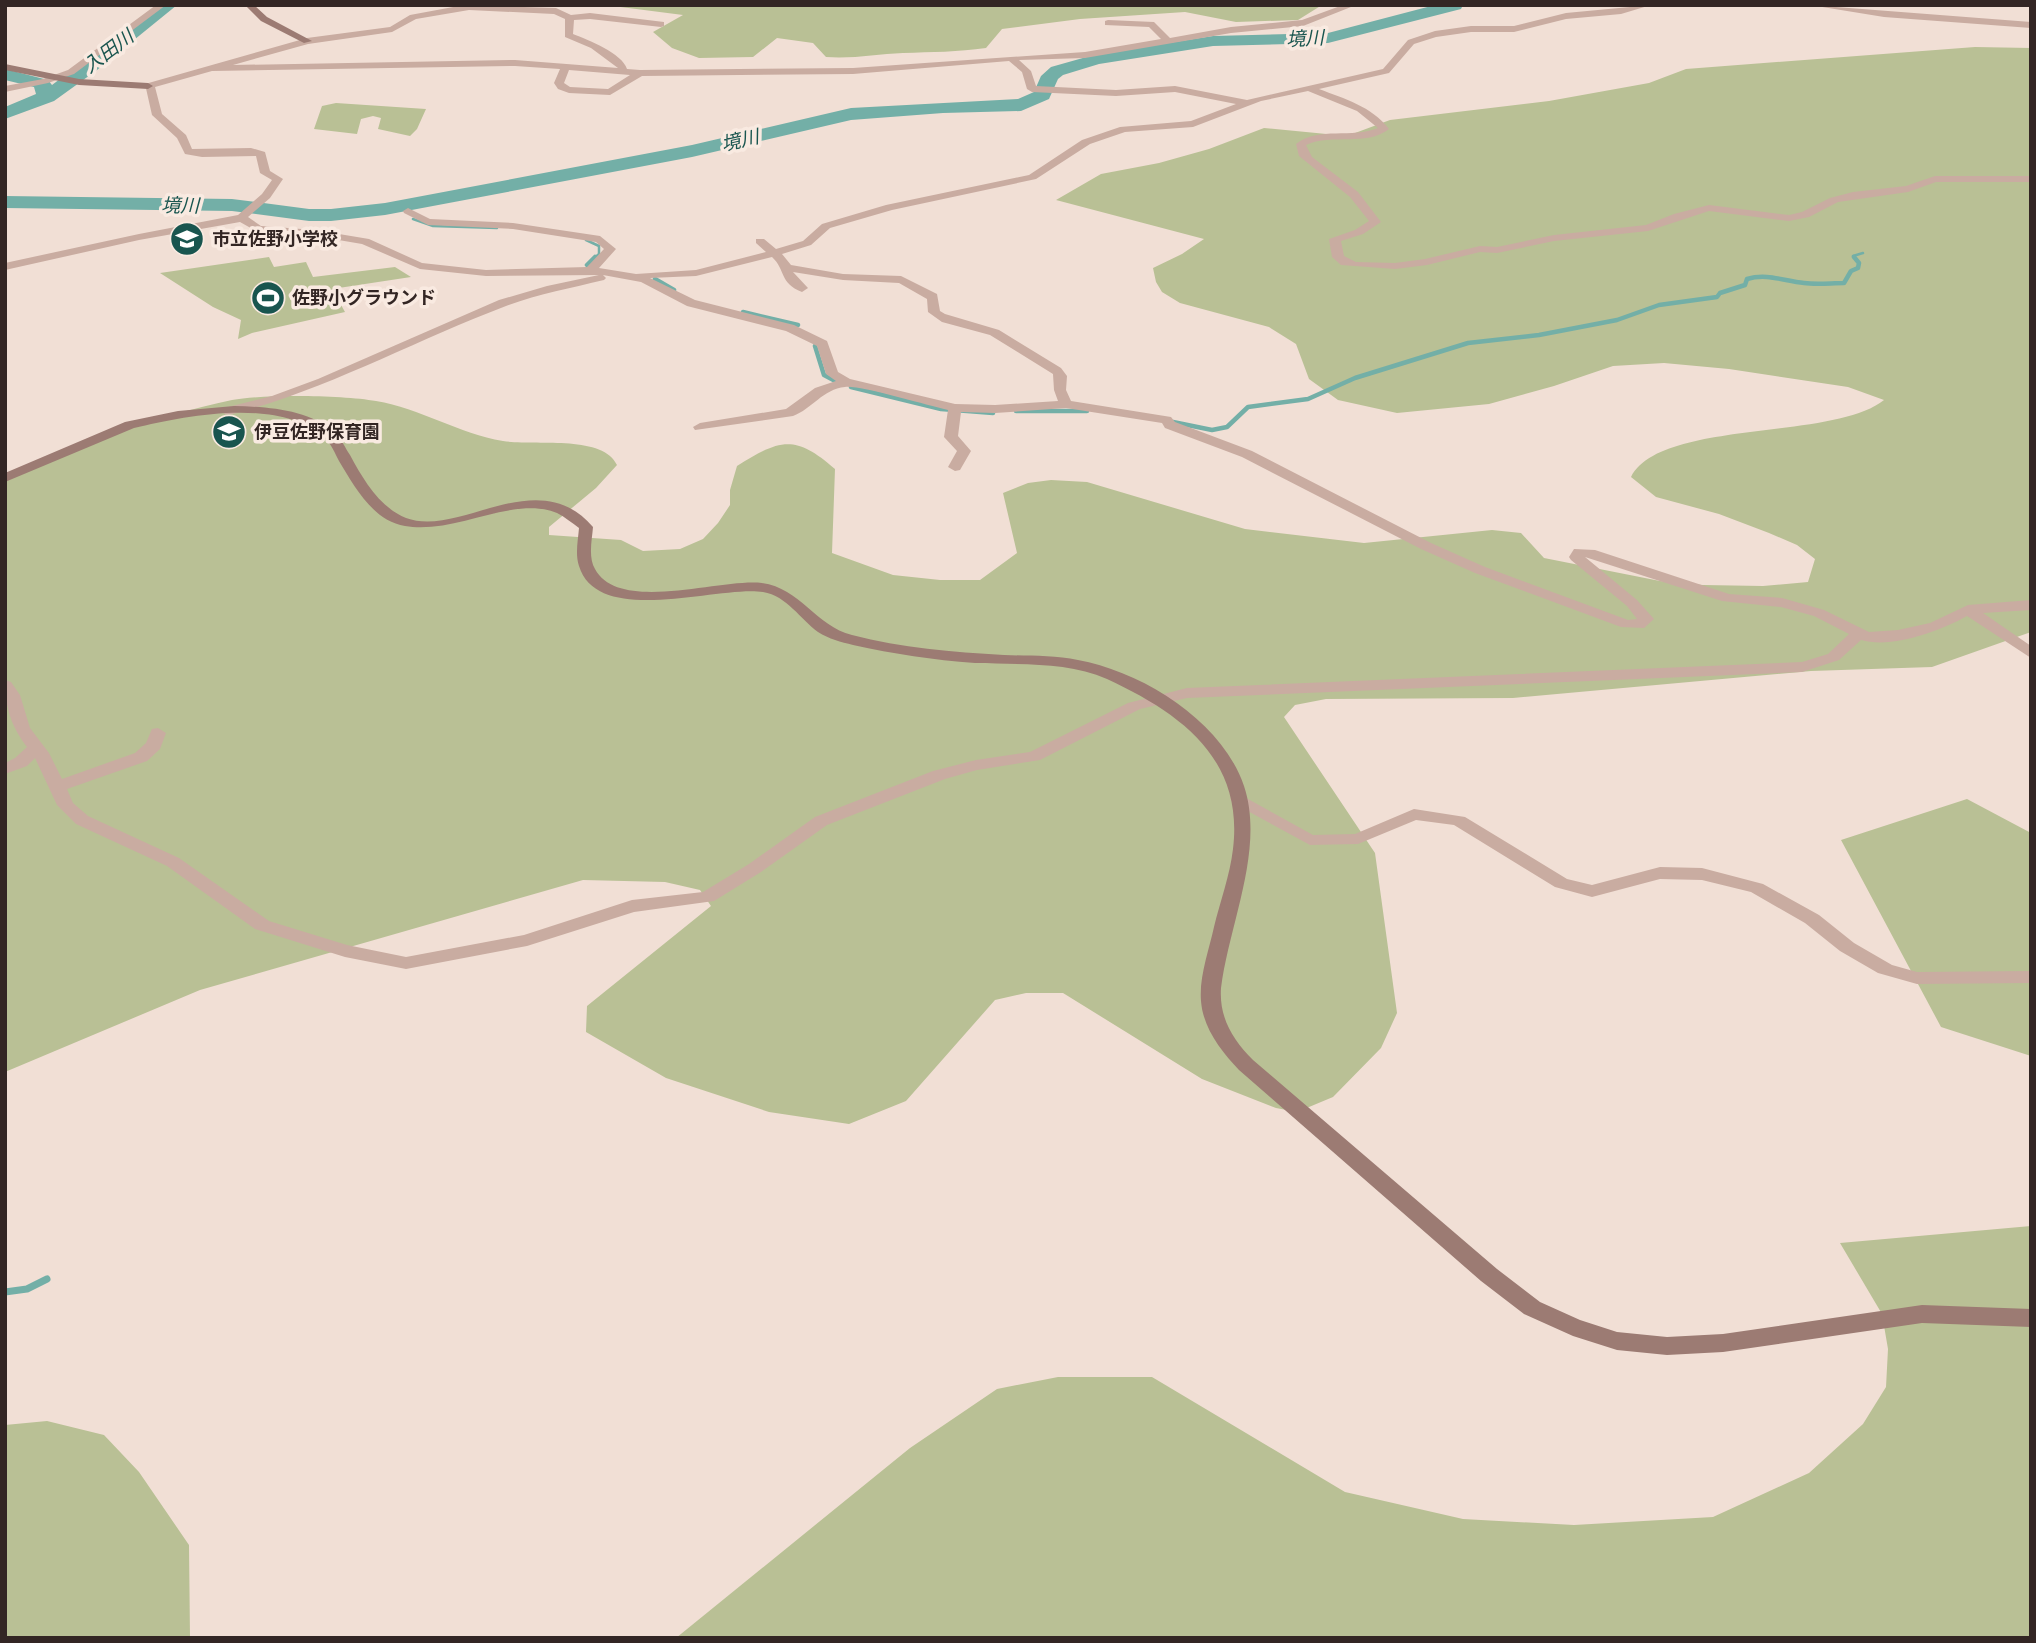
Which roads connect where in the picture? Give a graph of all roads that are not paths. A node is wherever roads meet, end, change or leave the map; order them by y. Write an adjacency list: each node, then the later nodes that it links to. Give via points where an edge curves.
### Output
1 (162, 5): 23 (street)
2 (249, 5): 15 (street, via 264,19)
3 (532, 5): 9 (street)
4 (1324, 5): 11 (street)
5 (1352, 5): 11 (street)
6 (1647, 5): 26 (street, via 1566,16 1514,29 1435,34 1411,42 1386,71)
7 (1814, 5): 14 (street)
8 (471, 6): 9 (street); 15 (street, via 413,17 393,29)
9 (497, 10): 10 (street, via 556,11)
10 (570, 18): 12 (street); 21 (street, via 568,35 614,57)
11 (1310, 20): 16 (street)
12 (662, 23)
13 (1108, 23): 16 (street, via 1151,24)
14 (2031, 25)
15 (307, 41): 20 (street)
16 (1169, 42): 17 (street, via 1085,55)
17 (1011, 58): 22 (street, via 853,71); 27 (street, via 1026,71 1032,89 1116,93 1175,89)
18 (5, 67): 23 (street)
19 (566, 67): 20 (street, via 391,63); 21 (street); 22 (street, via 559,83 569,90 610,92)
20 (212, 68): 24 (street)
21 (623, 71): 22 (street)
22 (640, 72)
23 (61, 78): 24 (street); 25 (street)
24 (148, 86): 30 (street, via 157,115 182,137 189,152 261,154 265,173 278,180)
25 (5, 89)
26 (1311, 89): 27 (street); 28 (street, via 1364,111 1384,129 1372,135 1301,144 1303,154 1351,192 1375,222 1335,239 1338,257 1356,265 1427,262 1480,249 1648,228 1709,208 1789,218 1853,195 1908,189 1936,180)
27 (1247, 102): 32 (street, via 1193,124 1124,129 1086,142 1032,177 890,207 826,226 807,243)
28 (2031, 179)
29 (408, 211): 35 (street, via 428,222 513,226 600,239 610,249)
30 (243, 216): 33 (street); 35 (street, via 258,229 365,241 421,266 486,273)
31 (760, 241): 32 (street)
32 (771, 253): 34 (street); 36 (street, via 696,273)
33 (5, 267)
34 (787, 268): 37 (street, via 788,278); 39 (street, via 911,284 933,297 934,312 942,318 986,329 1057,370)
35 (590, 270): 36 (street)
36 (627, 275): 38 (street, via 691,303 805,335 822,344 832,374); 41 (street, via 535,291 429,331 297,392)
37 (802, 288)
38 (844, 383): 40 (street); 42 (street, via 820,391 788,414)
39 (1066, 404): 40 (street); 47 (street, via 1168,422 1247,454 1469,566 1626,624 1639,625 1646,619 1576,557 1579,552 1727,598 1819,613)
40 (955, 410): 43 (street, via 951,436 964,451)
41 (229, 411): 44 (street, via 181,414 130,425); 50 (street, via 285,415 323,429 375,503 404,522 452,522 523,506 558,509 586,527 585,562 590,574 621,593 669,596 762,587 795,601 822,629 838,636 936,656 1088,667)
42 (700, 427)
43 (955, 467)
44 (5, 478)
45 (2031, 605): 46 (street)
46 (1968, 610): 47 (street, via 1934,626 1898,635); 48 (street)
47 (1857, 634): 50 (street, via 1838,656 1802,667 1187,693)
48 (2031, 653)
49 (5, 685): 52 (street, via 22,729)
50 (1156, 701): 54 (street, via 1134,706 1034,756 939,775 821,821 708,897 632,906 527,940 406,962 345,951 262,925 173,862 82,820); 55 (street, via 1204,733 1231,775)
51 (158, 733): 54 (street, via 154,745 141,757)
52 (37, 747): 53 (street); 54 (street)
53 (5, 769)
54 (56, 787)
55 (1239, 799): 56 (street, via 1310,841 1358,839 1414,814 1459,821 1561,883 1592,891 1660,873 1702,874 1757,888 1812,919 1885,970 1917,978); 57 (street, via 1242,853 1211,1000 1228,1046 1532,1308 1617,1340 1667,1346 1723,1343 1922,1314)
56 (2031, 977)
57 (2031, 1318)

